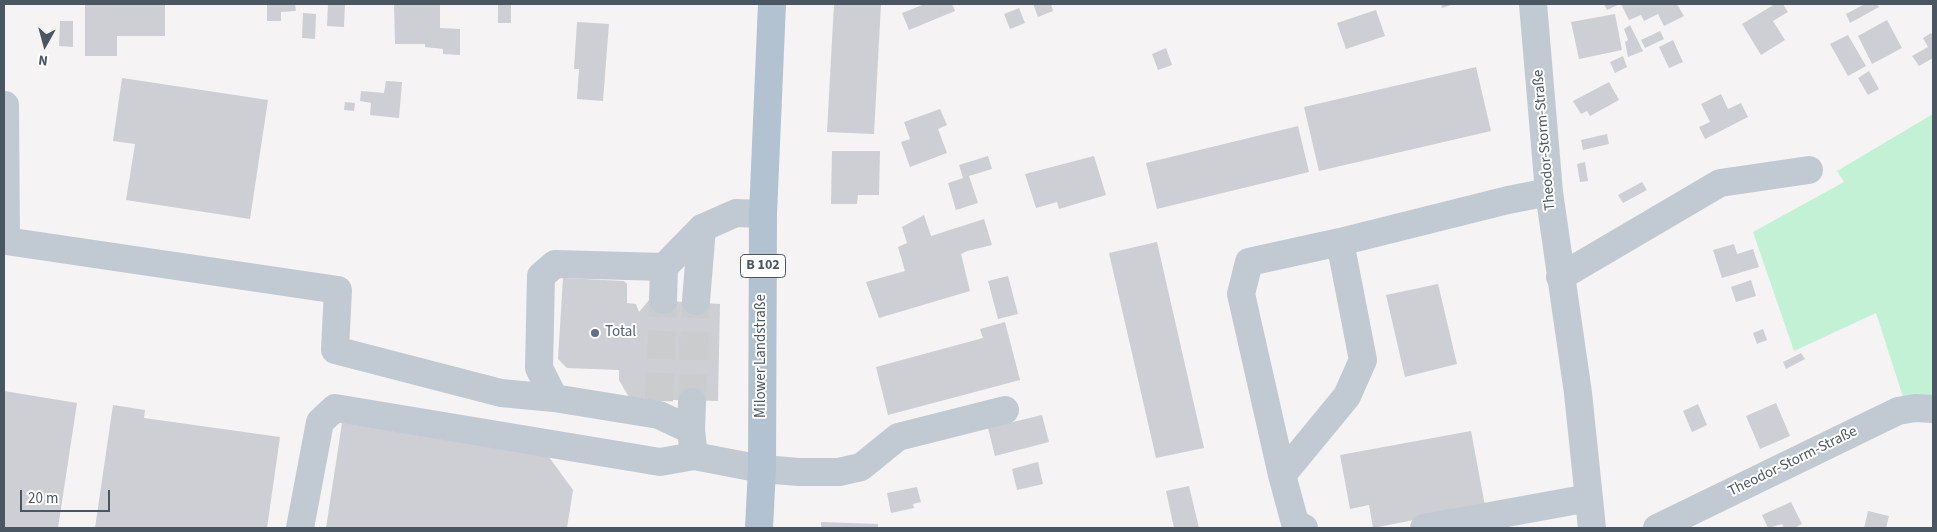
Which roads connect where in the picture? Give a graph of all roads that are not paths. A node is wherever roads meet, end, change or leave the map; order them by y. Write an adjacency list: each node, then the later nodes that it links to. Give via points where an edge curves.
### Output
1 (772, 4): 6 (main road, Milower Landstraße / B 102)
2 (1533, 4): 5 (street, Theodor-Storm-Straße)
3 (5, 105): 13 (street, via 6,241 338,290 335,350 501,393)
4 (1809, 170): 10 (street, via 1720,183)
5 (1549, 192): 8 (street); 10 (street, Theodor-Storm-Straße)
6 (763, 214): 7 (street, via 736,213); 18 (main road, Milower Landstraße / B 102)
7 (702, 228): 9 (street); 12 (street)
8 (1340, 242): 19 (street, via 1363,360 1347,396); 19 (street, via 1248,262 1241,294)
9 (664, 267): 11 (street); 13 (street, via 555,264 541,276 539,368)
10 (1560, 277): 20 (street, Theodor-Storm-Straße, via 1578,394)
11 (663, 300)
12 (696, 301)
13 (554, 398): 17 (street, via 659,408)
14 (692, 402): 17 (street)
15 (1933, 409): 26 (street, Theodor-Storm-Straße, via 1898,411)
16 (1005, 410): 18 (street, via 898,436 861,467 838,472)
17 (693, 443): 18 (street); 21 (street, via 660,462 335,408 320,422)
18 (762, 469): 22 (main road, Milower Landstraße / B 102)
19 (1282, 475): 23 (street, via 1295,522)
20 (1589, 498): 24 (street); 25 (street, Theodor-Storm-Straße)
21 (300, 528)
22 (759, 528)
23 (1304, 528)
24 (1424, 528)
25 (1592, 528)
26 (1657, 528)

